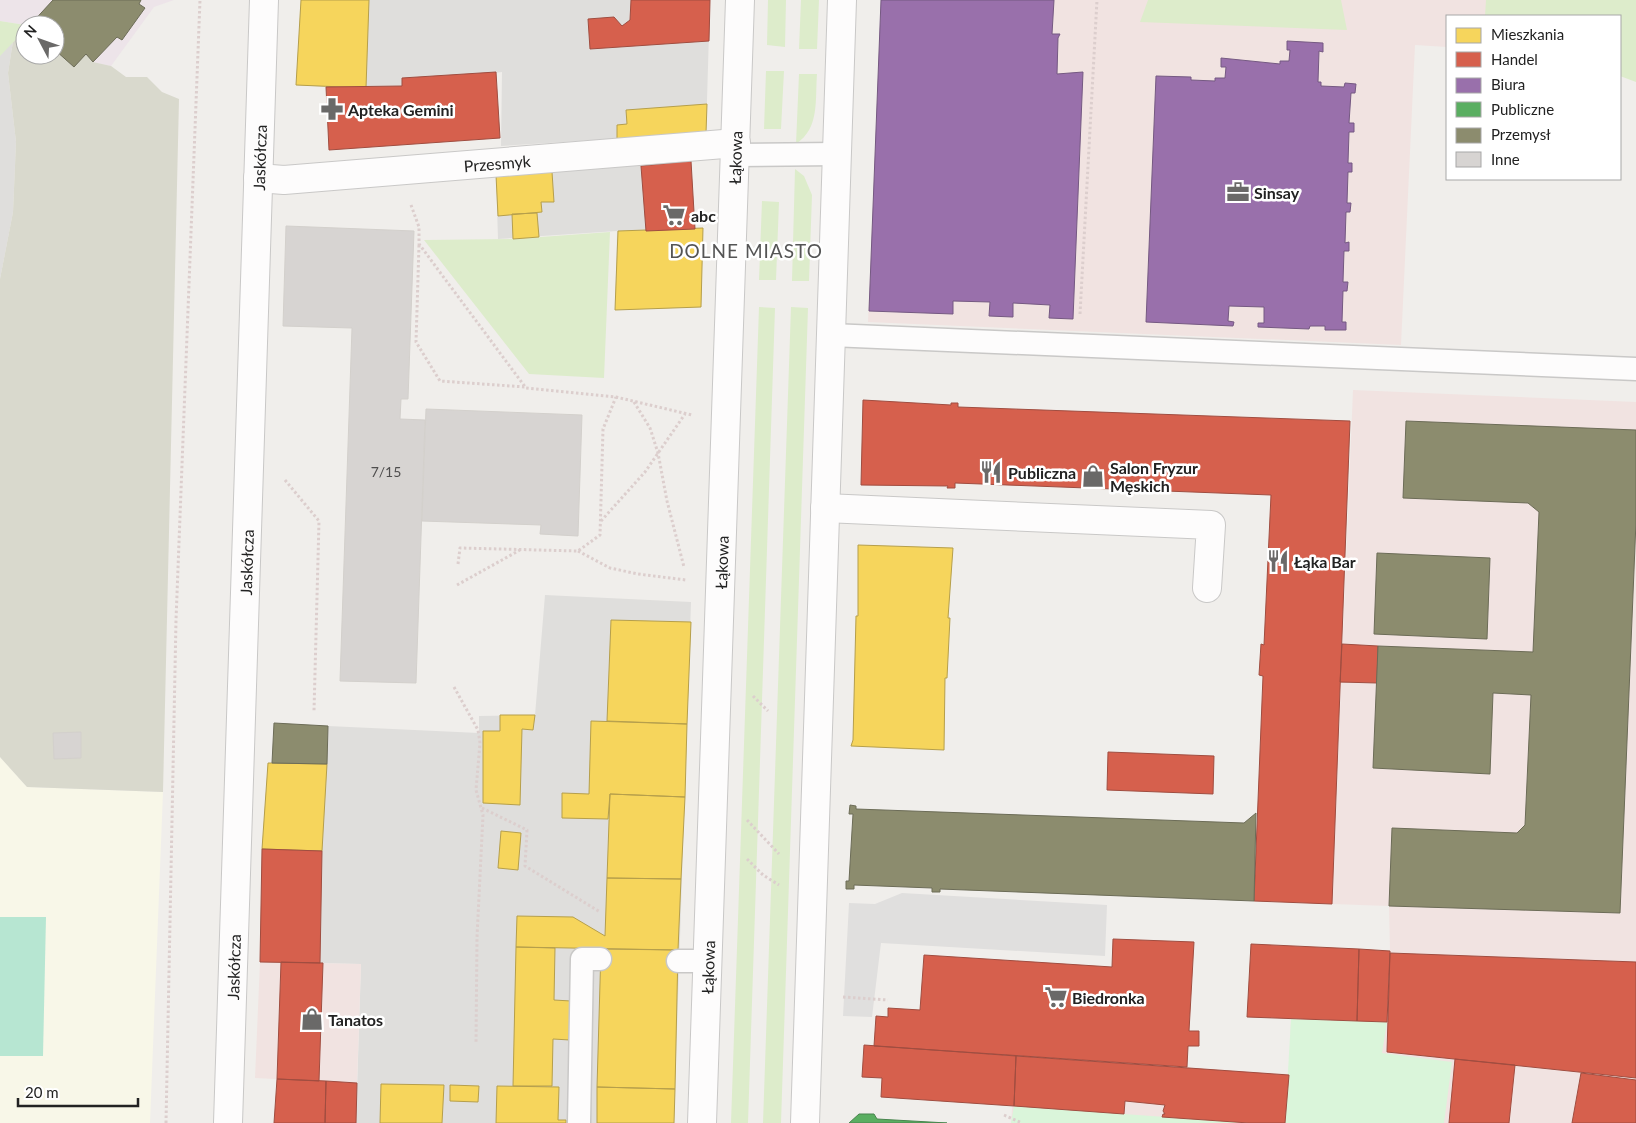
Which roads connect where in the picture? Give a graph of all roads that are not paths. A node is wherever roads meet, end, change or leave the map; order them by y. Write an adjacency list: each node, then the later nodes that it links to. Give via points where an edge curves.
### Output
1 (264, 0): 6 (street, Jaskółcza)
2 (740, 0): 4 (street, Łąkowa)
3 (842, 0): 5 (street)
4 (736, 149): 5 (lane); 6 (street, Przesmyk, via 284,180); 13 (street, Łąkowa)
5 (837, 154): 7 (street)
6 (258, 178): 14 (street, Jaskółcza)
7 (831, 335): 8 (lane); 9 (street)
8 (1636, 369)
9 (825, 508): 10 (street, via 1211,525); 17 (street)
10 (1207, 588)
11 (600, 959): 15 (lane, via 582,959)
12 (678, 961): 13 (lane)
13 (707, 961): 16 (street, Łąkowa)
14 (228, 1123)
15 (579, 1123)
16 (702, 1123)
17 (805, 1123)

